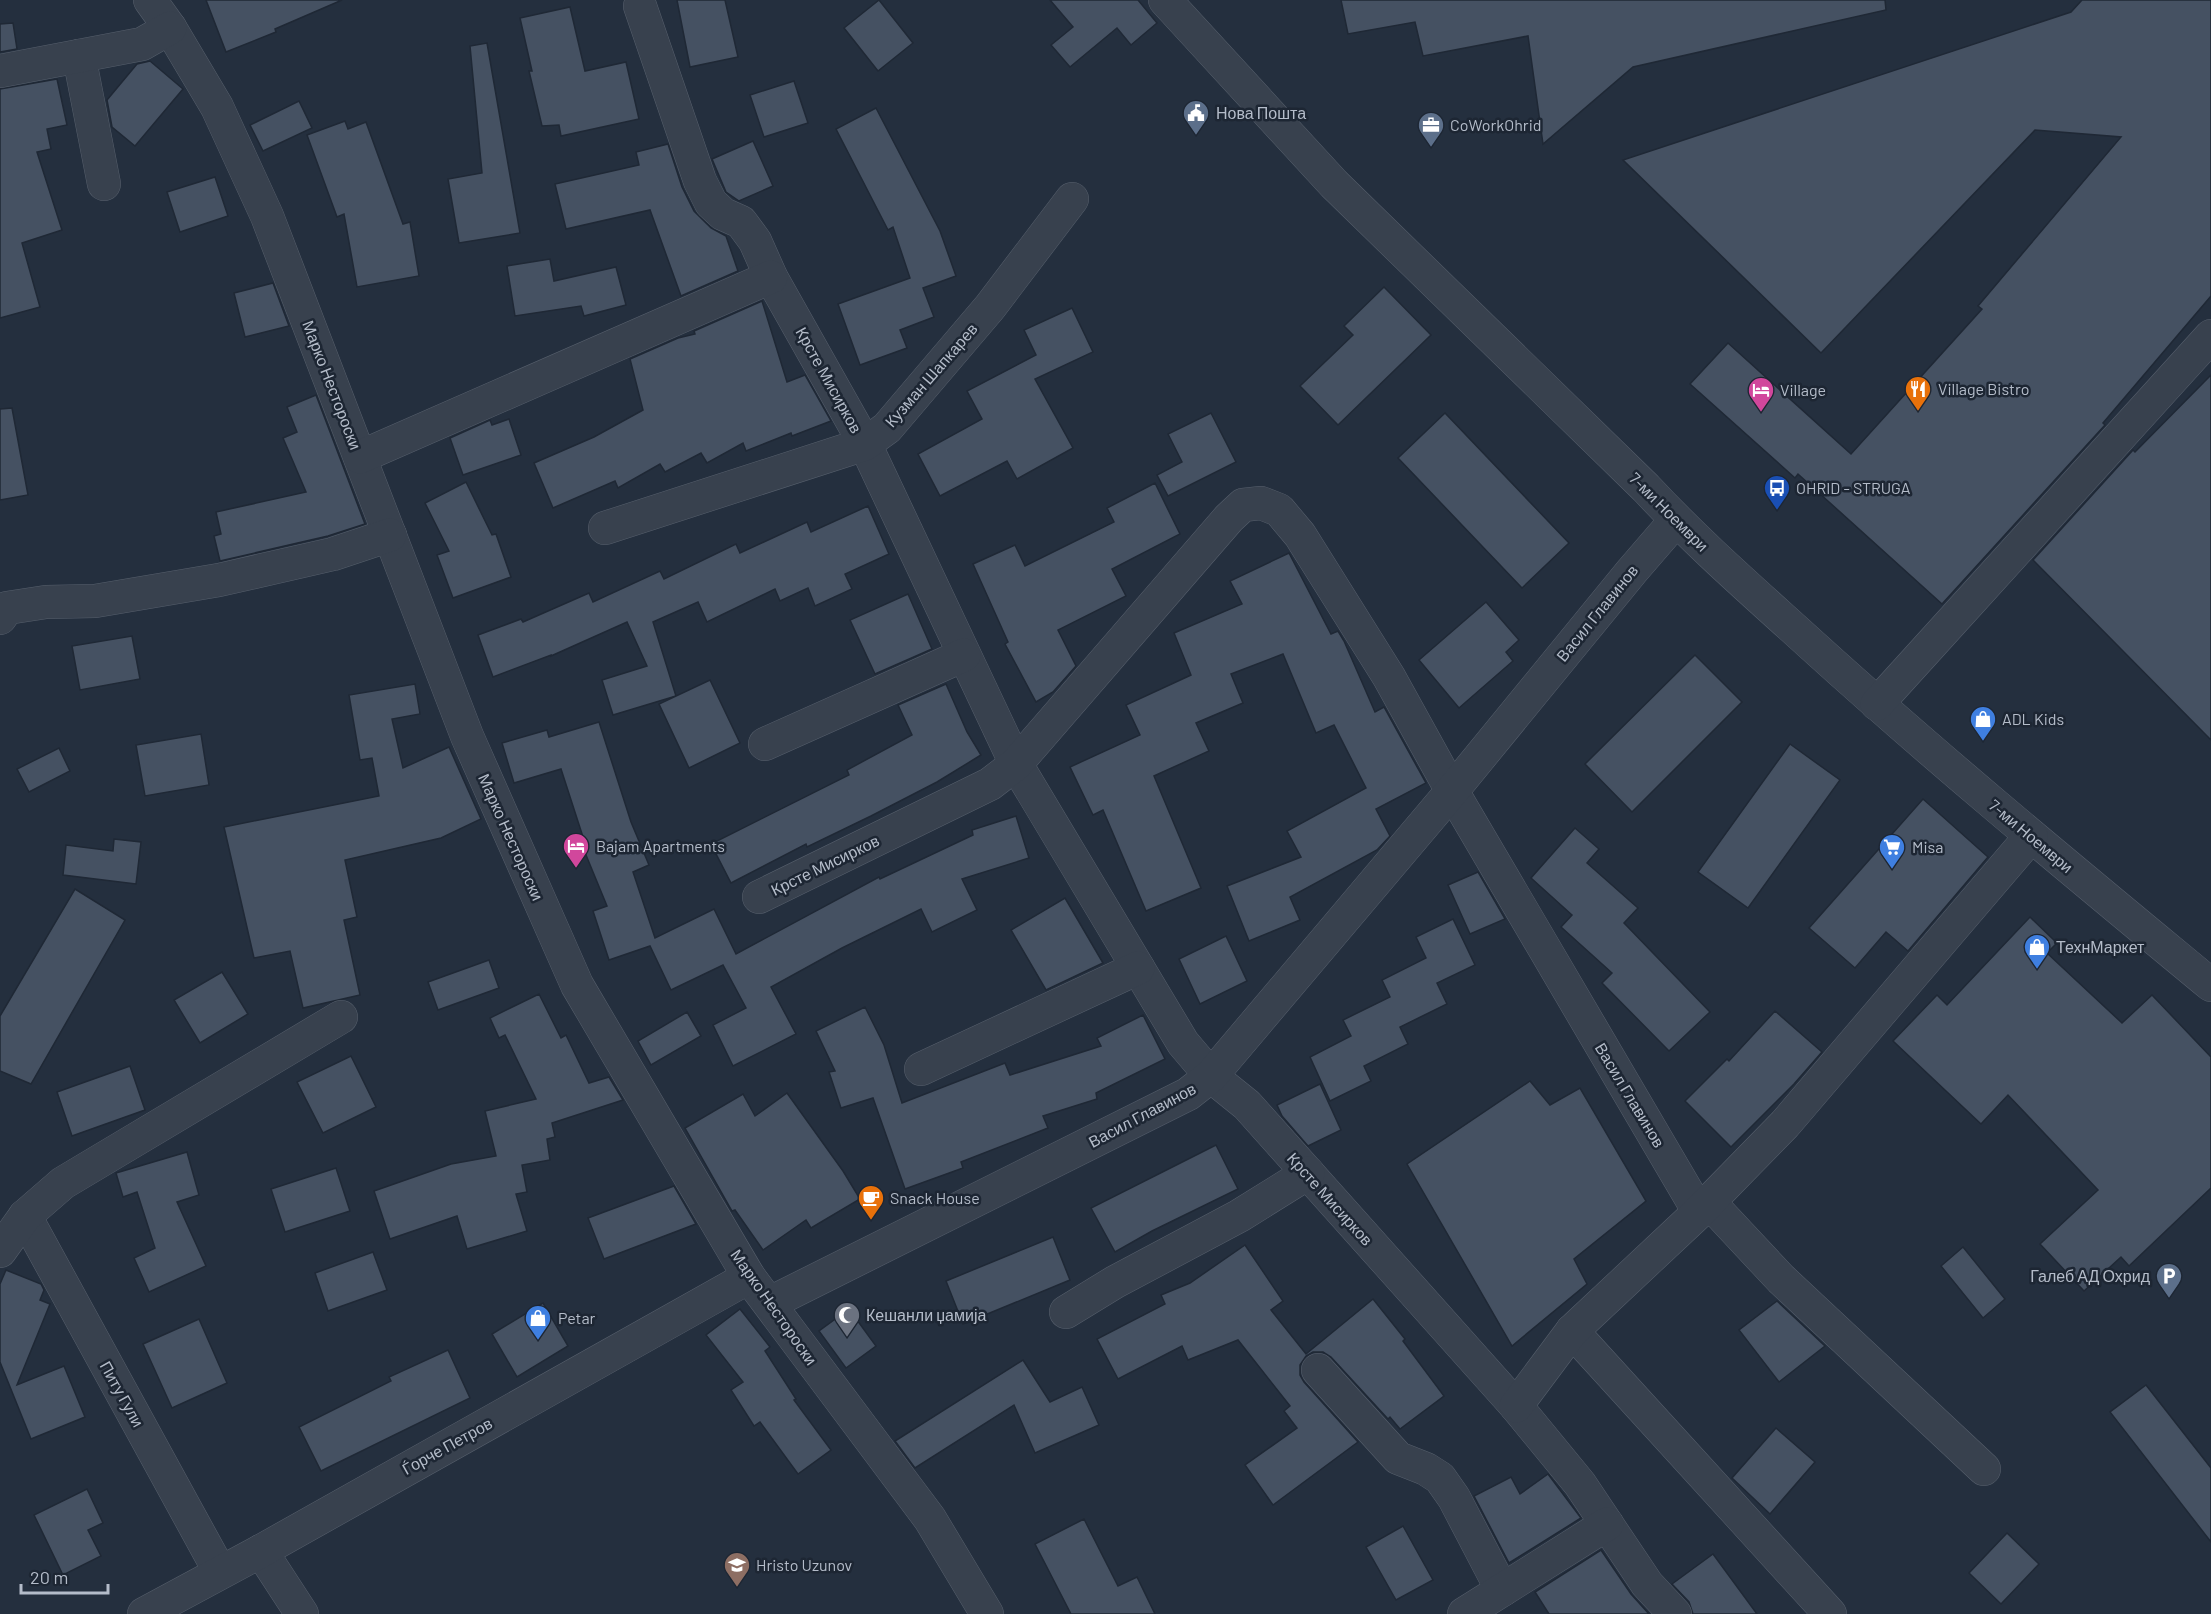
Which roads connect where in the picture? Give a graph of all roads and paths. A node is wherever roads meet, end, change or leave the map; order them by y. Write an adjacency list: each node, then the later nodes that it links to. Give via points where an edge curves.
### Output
1 (150, 0): 4 (street, Марко Нестороски)
2 (1165, 0): 14 (street, 7-ми Ноември, via 1334,184)
3 (640, 6): 9 (street, Крсте Мисирков, via 700,181 711,203 741,222 755,241)
4 (170, 28): 5 (street, via 142,44); 12 (street, Марко Нестороски, via 217,107 267,216)
5 (79, 56): 6 (street); 7 (street)
6 (0, 71)
7 (104, 184)
8 (1072, 200): 11 (street, Кузман Шапкарев, via 990,307 887,428)
9 (771, 277): 11 (street, Крсте Мисирков); 12 (street)
10 (2211, 336): 19 (street)
11 (865, 444): 15 (street, Кузман Шапкарев); 18 (street, Крсте Мисирков)
12 (360, 457): 16 (street, Марко Нестороски)
13 (1261, 503): 21 (street, Крсте Мисирков, via 1243,505 1229,518); 22 (street, Васил Главинов, via 1279,510 1300,535 1389,677)
14 (1676, 520): 19 (street, 7-ми Ноември); 22 (street, Васил Главинов)
15 (605, 528)
16 (390, 535): 17 (street, via 333,554 219,580 95,601 7,608); 34 (street, Марко Нестороски, via 466,736 577,985)
17 (0, 618)
18 (964, 655): 20 (street); 21 (street, Крсте Мисирков)
19 (1877, 704): 23 (street, 7-ми Ноември)
20 (765, 744)
21 (1016, 764): 24 (street, Крсте Мисирков, via 990,784); 25 (street, Крсте Мисирков)
22 (1452, 791): 29 (street, Васил Главинов); 31 (street, Васил Главинов)
23 (2031, 836): 26 (street, 7-ми Ноември); 31 (street, via 1785,1124)
24 (759, 897)
25 (1138, 968): 28 (street); 29 (street, Крсте Мисирков, via 1183,1043)
26 (2211, 985)
27 (341, 1017): 32 (street, via 63,1183)
28 (921, 1069)
29 (1211, 1076): 30 (street, Крсте Мисирков, via 1247,1105); 35 (street, Васил Главинов, via 1188,1094)
30 (1308, 1173): 36 (street); 39 (street, Крсте Мисирков)
31 (1704, 1207): 37 (street); 40 (street, Васил Главинов)
32 (25, 1216): 33 (street); 43 (street, Питу Гули)
33 (0, 1251)
34 (749, 1277): 35 (street, Марко Нестороски); 42 (street, Ѓорче Петров)
35 (770, 1303): 47 (street, Марко Нестороски, via 930,1519)
36 (1066, 1312)
37 (1572, 1330): 39 (street); 50 (street)
38 (1318, 1370): 44 (street, via 1398,1458 1440,1478)
39 (1516, 1406): 41 (street, Крсте Мисирков, via 1580,1484)
40 (1984, 1469)
41 (1607, 1524): 44 (street); 49 (street, Крсте Мисирков, via 1647,1584)
42 (261, 1551): 43 (street, Ѓорче Петров); 46 (street)
43 (220, 1572): 45 (street, Ѓорче Петров)
44 (1502, 1590): 48 (street)
45 (144, 1614)
46 (302, 1614)
47 (987, 1614)
48 (1464, 1614)
49 (1675, 1614)
50 (1830, 1614)

